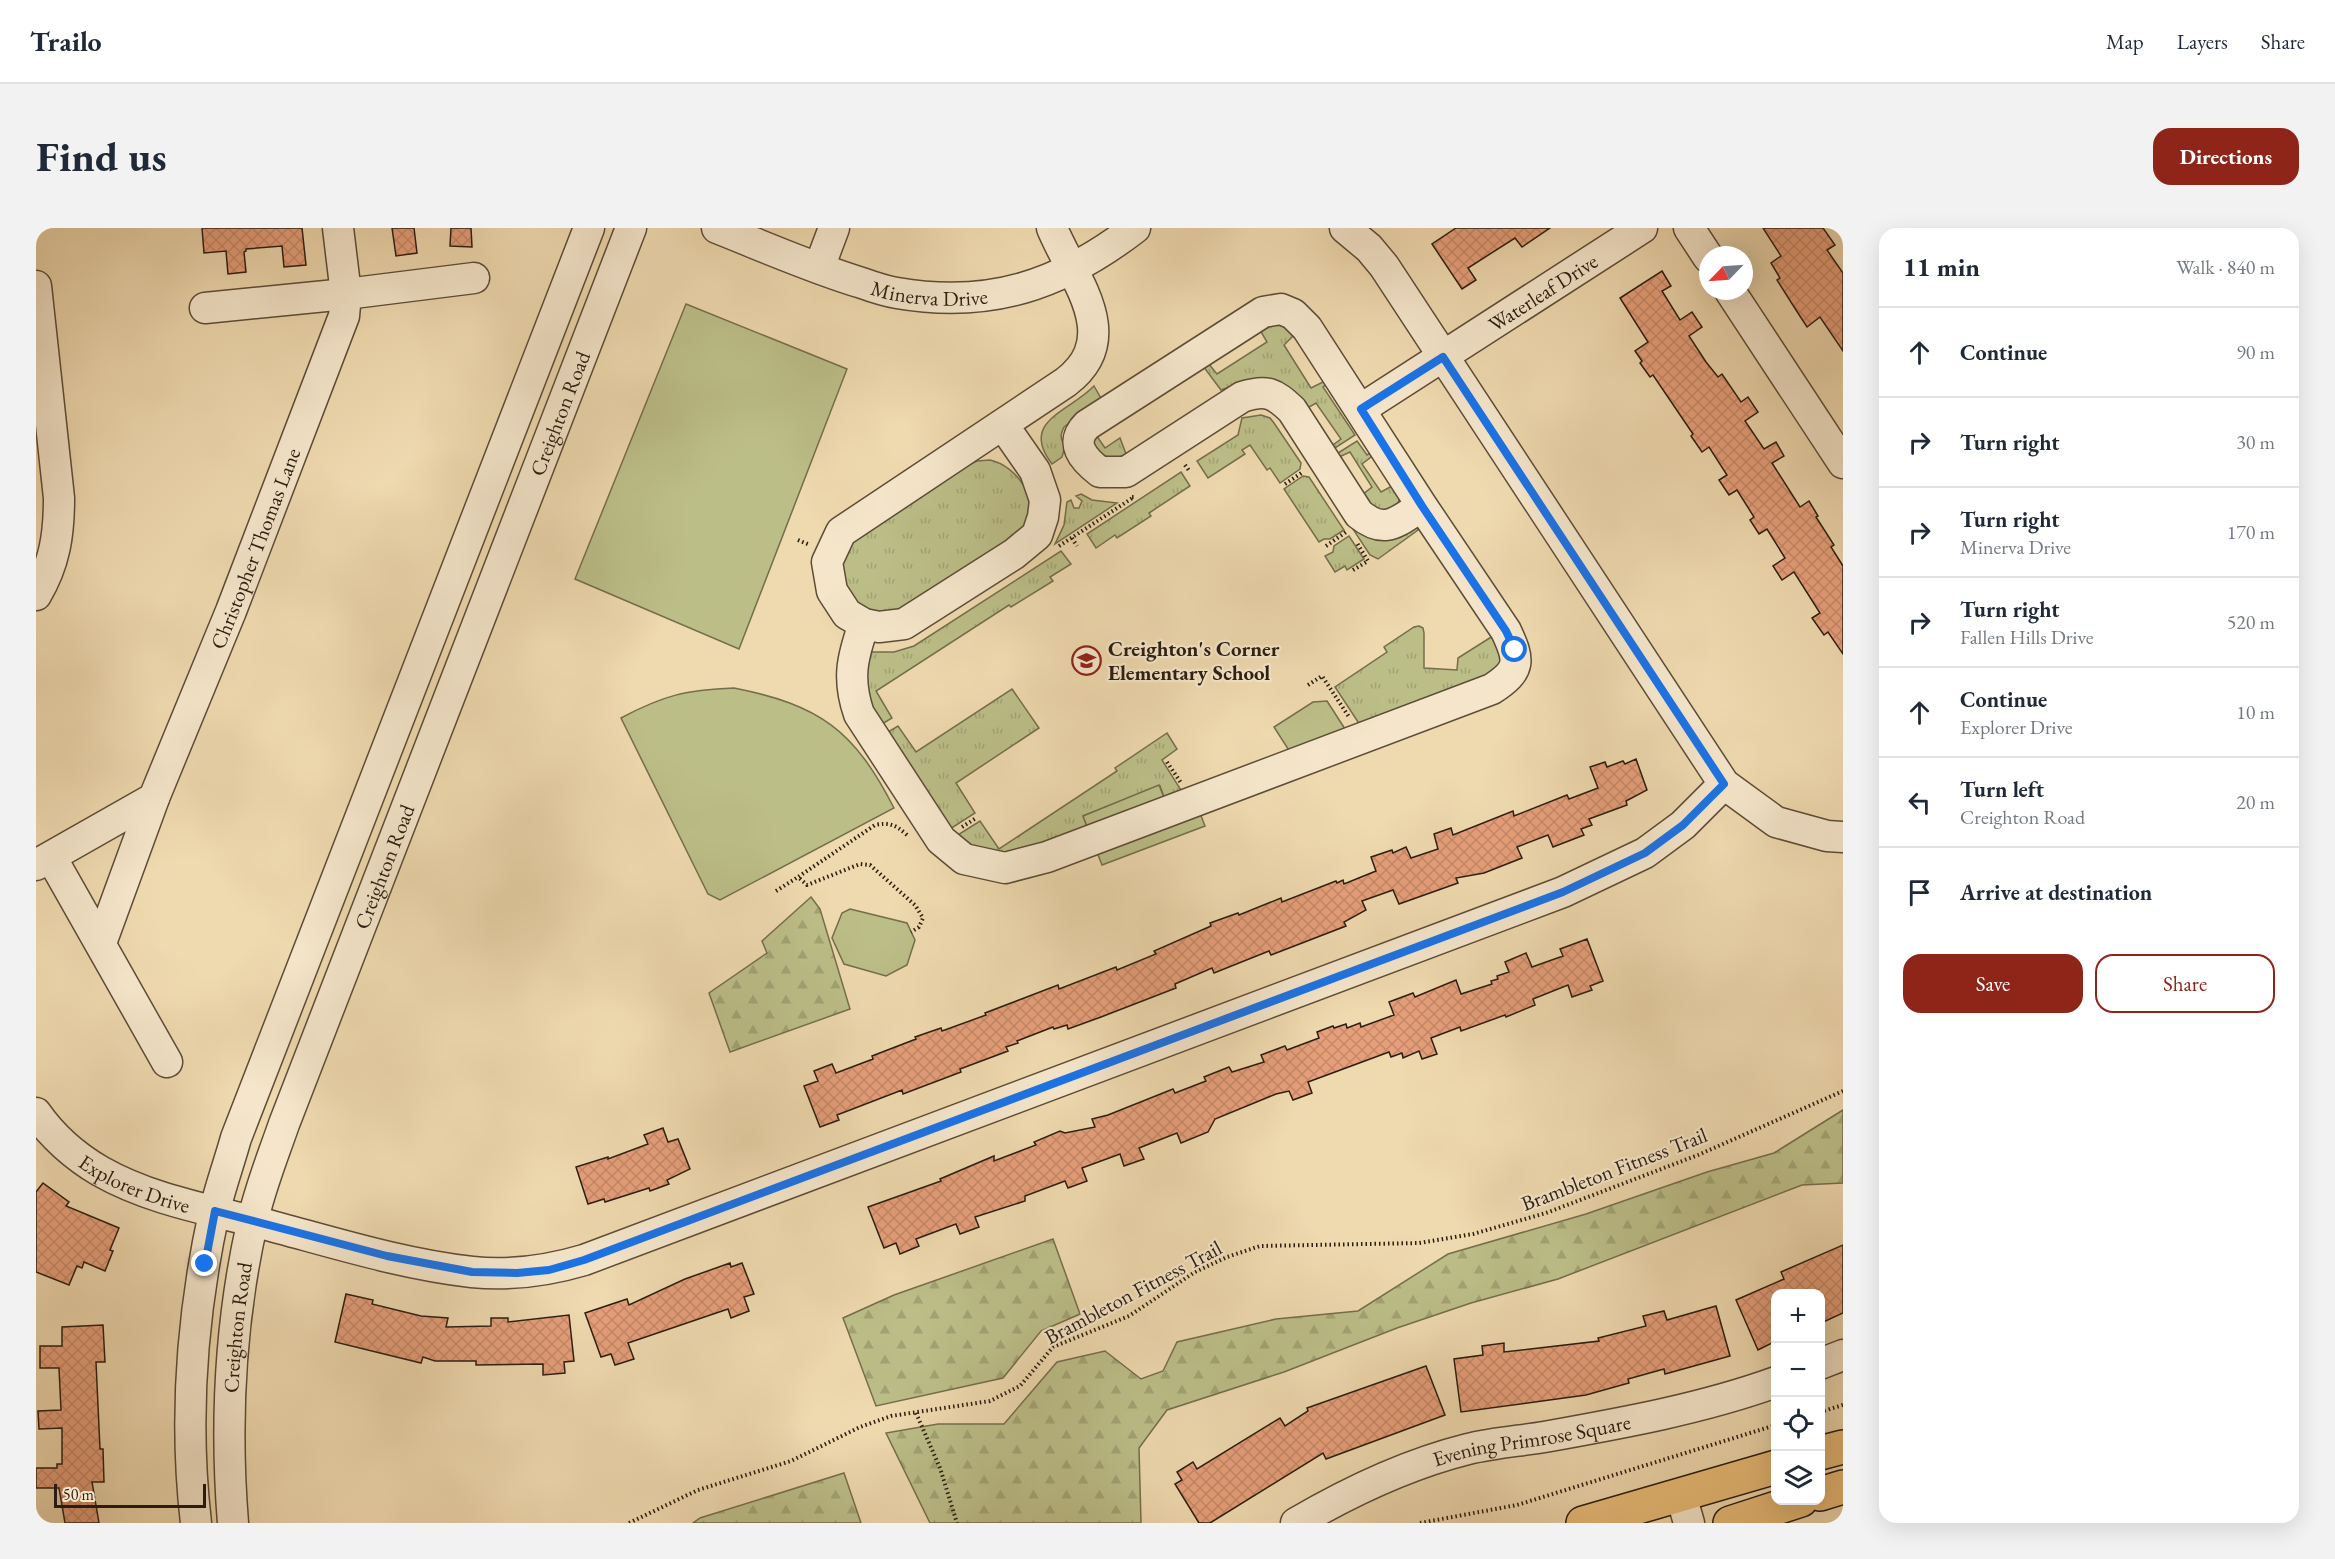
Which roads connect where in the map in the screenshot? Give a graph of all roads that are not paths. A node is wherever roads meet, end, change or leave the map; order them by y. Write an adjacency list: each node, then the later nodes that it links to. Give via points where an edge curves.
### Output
1 (338, 228): 16 (street, Christopher Thomas Lane)
2 (589, 228): 33 (street, Creighton Road, via 236,1138)
3 (631, 228): 34 (street, Creighton Road, via 354,940 284,1124)
4 (717, 228): 12 (street, Minerva Drive)
5 (834, 228): 12 (street)
6 (1052, 228): 13 (street)
7 (1135, 228): 13 (street, Minerva Drive)
8 (1345, 228): 19 (street, via 1384,266)
9 (1642, 228): 19 (street, Waterleaf Drive)
10 (1689, 228): 11 (street)
11 (1701, 246)
12 (819, 268): 13 (street, Minerva Drive, via 896,293 957,299 1029,287)
13 (1073, 268): 21 (street, via 1092,318 1095,335 1090,354 1080,372)
14 (474, 278): 16 (street)
15 (36, 286): 24 (street, via 59,498 59,533)
16 (346, 294): 18 (street); 27 (street, Christopher Thomas Lane, via 344,316 231,611)
17 (1736, 300): 22 (street)
18 (205, 308)
19 (1443, 357): 20 (street, Waterleaf Drive); 26 (street)
20 (1361, 409): 23 (street); 23 (street, via 1307,328 1293,314 1281,309 1263,312 1087,425 1080,433 1078,445 1083,456 1100,472 1126,472 1242,396 1268,392 1292,410 1359,514 1381,526 1392,524)
21 (1004, 425): 25 (street, via 841,532 827,562 832,591 847,614); 25 (street, via 1035,471 1045,500 1037,535 904,624)
22 (1843, 463)
23 (1422, 506): 25 (street, via 1506,631 1515,650 1516,663 1510,677 1492,689 1362,739 1059,853 1005,868 964,859 941,840 859,714 850,677)
24 (36, 595)
25 (864, 624)
26 (1724, 784): 28 (street, via 1776,822); 34 (street, Explorer Drive, via 1683,825 1645,853 1563,892 584,1260 549,1270 472,1272 387,1256)
27 (154, 798): 29 (street); 30 (street, Christopher Thomas Lane)
28 (1843, 837)
29 (44, 861): 30 (street)
30 (101, 942): 31 (street)
31 (167, 1062)
32 (36, 1113): 33 (street, Explorer Drive, via 69,1148 100,1171 153,1194)
33 (215, 1211): 34 (street, Explorer Drive); 45 (street, Creighton Road, via 190,1391)
34 (252, 1221): 46 (street, Creighton Road, via 229,1392)
35 (1843, 1355): 36 (street)
36 (1825, 1362)
37 (1771, 1384): 47 (street, Evening Primrose Square, via 1632,1421 1468,1449 1398,1472)
38 (1843, 1447): 39 (main road)
39 (1825, 1452)
40 (1771, 1469): 44 (main road)
41 (1843, 1487): 42 (main road)
42 (1825, 1493)
43 (1786, 1505): 49 (main road)
44 (1685, 1509): 48 (main road)
45 (196, 1523)
46 (233, 1523)
47 (1296, 1523)
48 (1583, 1523)
49 (1730, 1523)

